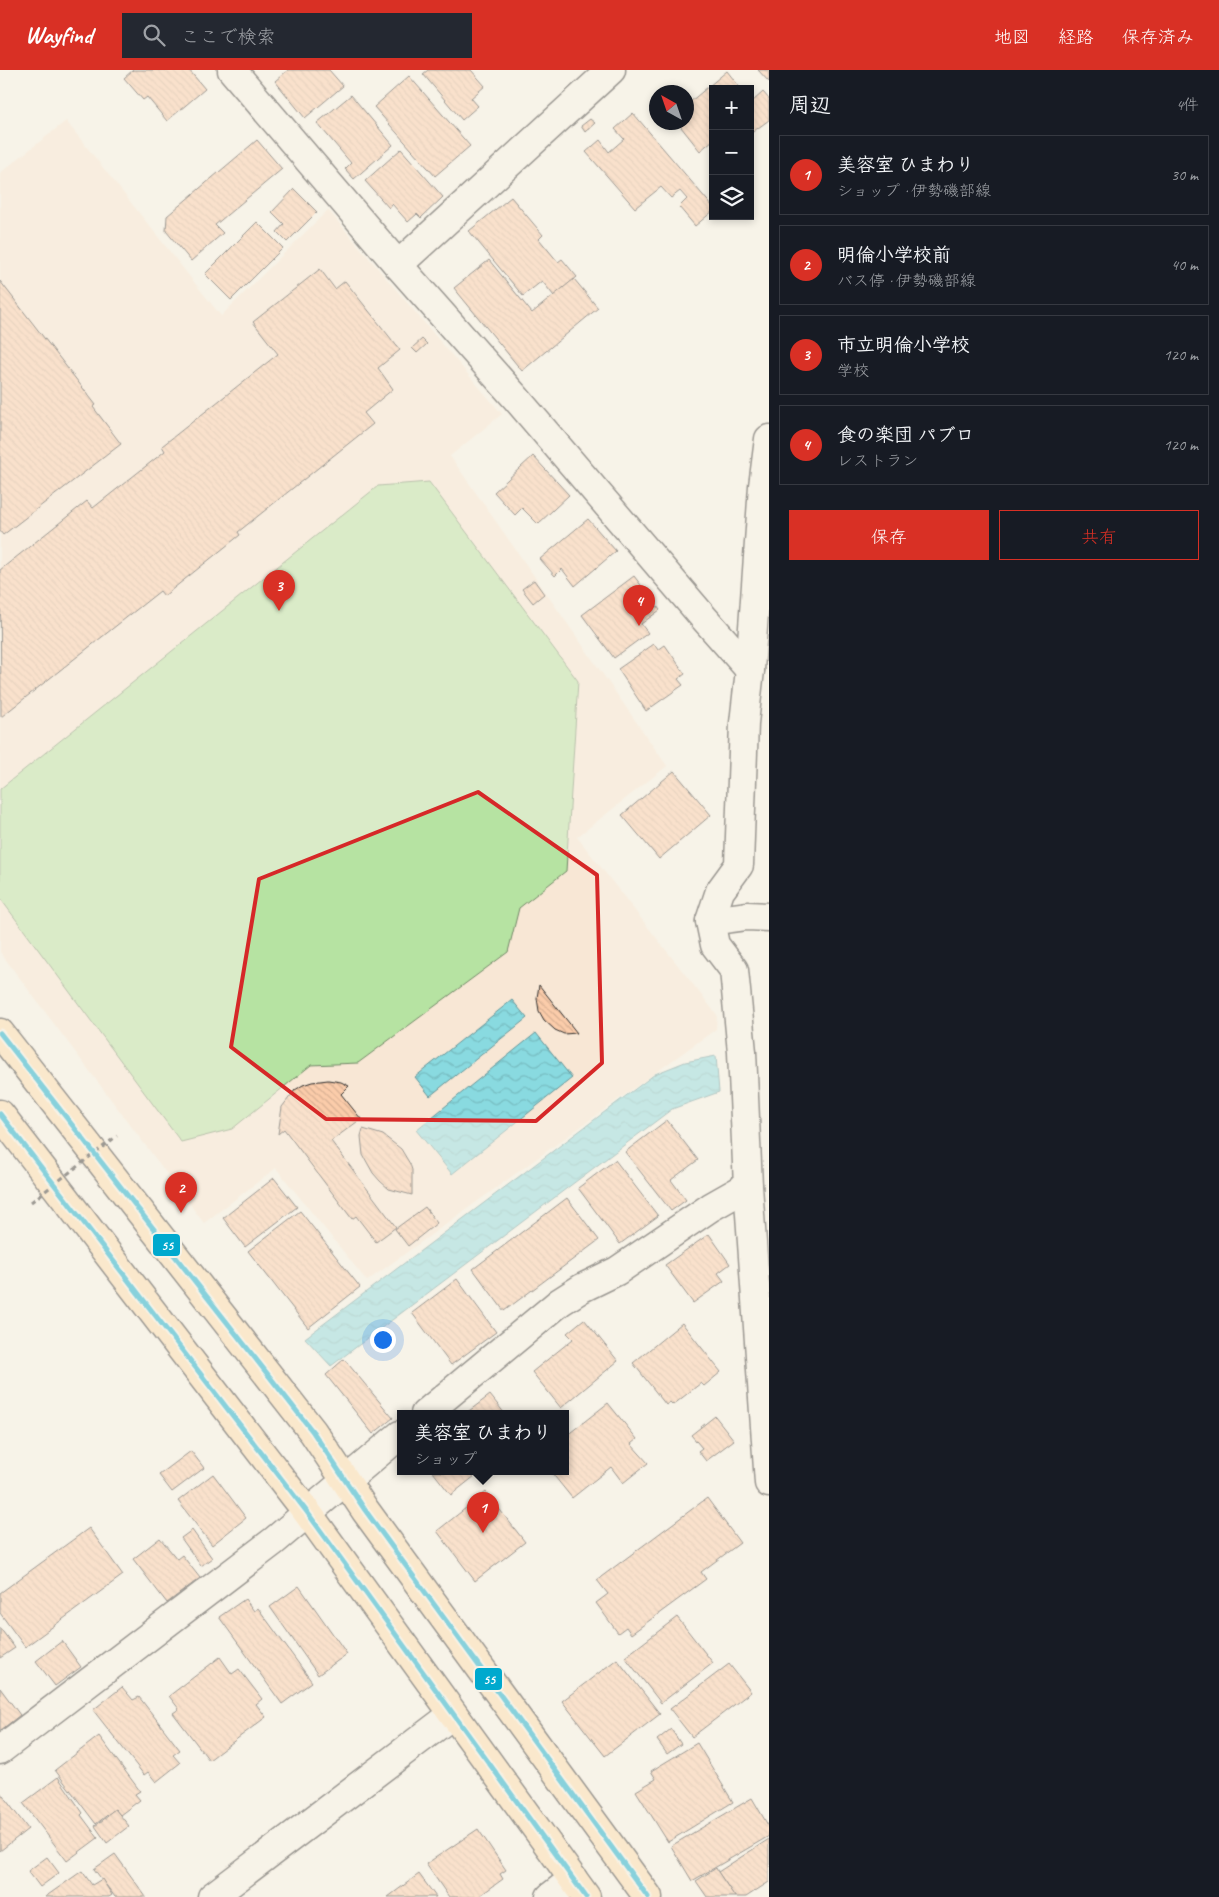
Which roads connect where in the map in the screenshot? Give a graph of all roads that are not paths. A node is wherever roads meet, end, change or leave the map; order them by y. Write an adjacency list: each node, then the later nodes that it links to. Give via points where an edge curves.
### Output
1 (232, 70): 3 (street)
2 (611, 70): 3 (street)
3 (398, 264): 5 (street)
4 (769, 439): 5 (street)
5 (750, 670): 7 (street, via 744,723 739,866 720,891)
6 (758, 917): 7 (street)
7 (710, 921): 10 (street, via 714,945 734,970 742,1052)
8 (0, 1033): 13 (main road, via 313,1432)
9 (0, 1114): 15 (main road)
10 (748, 1186): 11 (street, via 711,1207 617,1271 560,1302); 14 (street)
11 (430, 1410)
12 (397, 1438): 13 (street)
13 (346, 1480): 15 (street); 21 (main road)
14 (769, 1483)
15 (307, 1512): 16 (main road); 17 (street, via 274,1542)
16 (452, 1715): 18 (main road); 19 (street)
17 (0, 1750)
18 (580, 1888): 20 (street)
19 (212, 1897)
20 (550, 1897)
21 (648, 1897)

